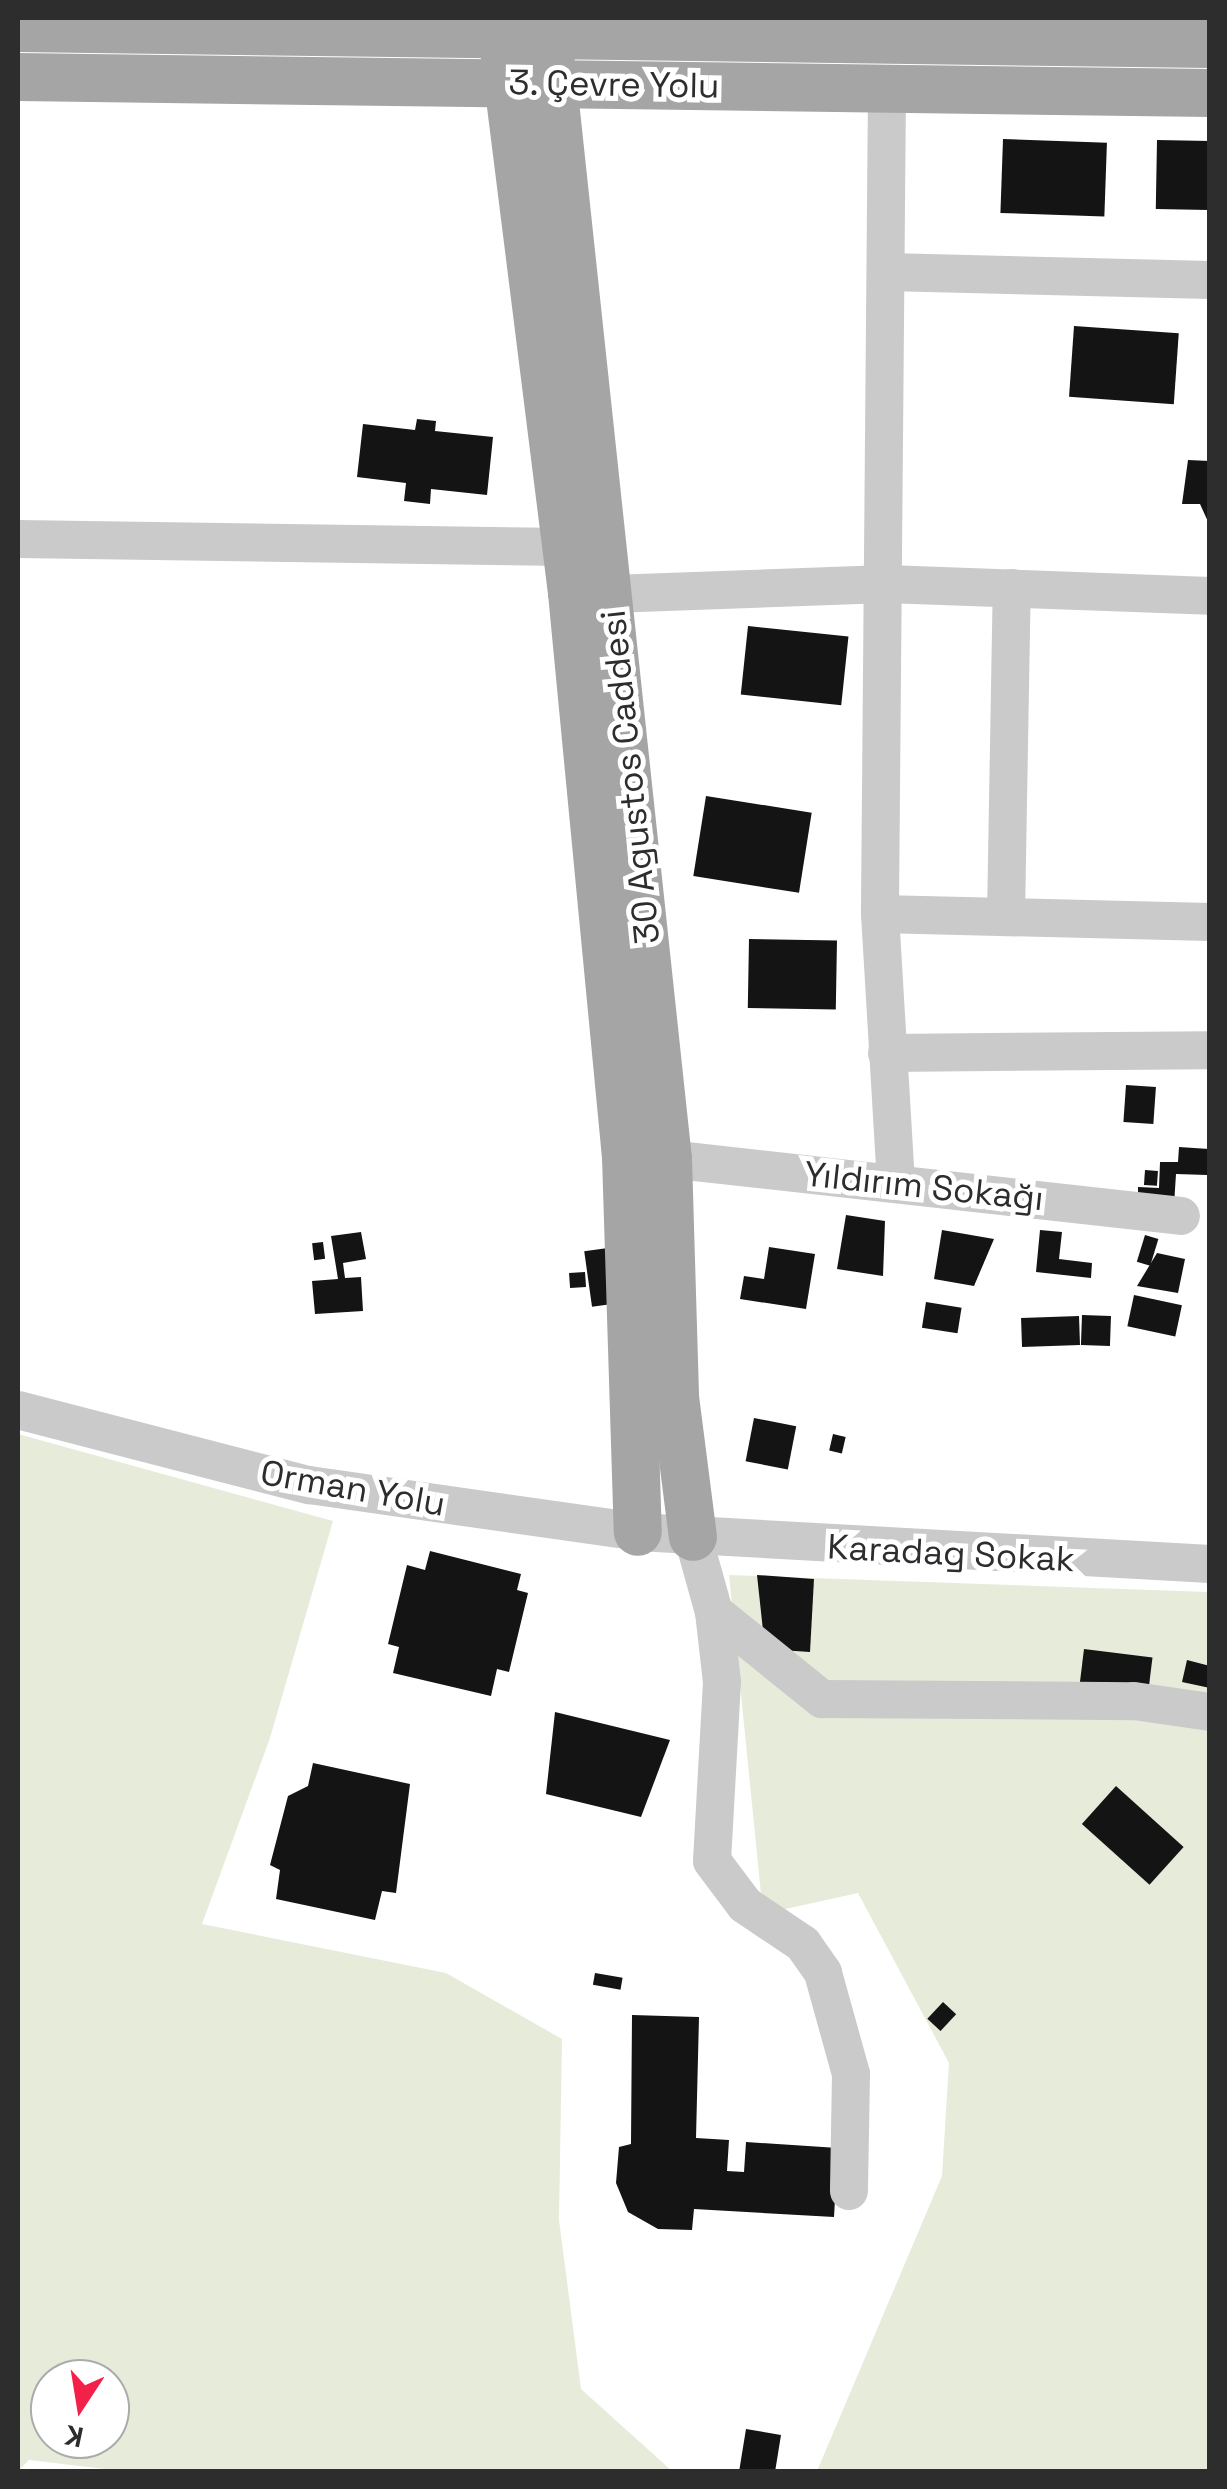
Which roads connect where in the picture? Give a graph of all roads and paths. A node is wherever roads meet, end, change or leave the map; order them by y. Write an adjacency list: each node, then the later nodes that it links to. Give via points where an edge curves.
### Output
1 (137, 24): 2 (main road, 3. Çevre Yolu); 4 (main road, 3. Çevre Yolu)
2 (225, 26): 3 (main road, 3. Çevre Yolu)
3 (524, 26): 5 (main road, 3. Çevre Yolu); 9 (main road, 30 Agustos Caddesi)
4 (18, 28)
5 (837, 28): 6 (main road, 3. Çevre Yolu)
6 (939, 29): 7 (main road, 3. Çevre Yolu)
7 (1193, 35)
8 (18, 77): 9 (main road, 3. Çevre Yolu)
9 (531, 83): 10 (main road, 3. Çevre Yolu); 15 (main road, 30 Agustos Caddesi); 18 (main road, 30 Agustos Caddesi)
10 (887, 88): 11 (main road, 3. Çevre Yolu); 12 (street)
11 (1210, 93)
12 (887, 272): 13 (street); 16 (street)
13 (1210, 280)
14 (18, 539): 15 (street)
15 (566, 547): 29 (main road, 30 Agustos Caddesi, via 626,1158)
16 (886, 584): 17 (street); 18 (street); 20 (street)
17 (1012, 588): 19 (street); 21 (street)
18 (611, 594): 25 (main road, 30 Agustos Caddesi)
19 (1210, 596)
20 (880, 914): 21 (street); 24 (street)
21 (1006, 917): 22 (street)
22 (1210, 922)
23 (1210, 1050): 24 (street)
24 (888, 1053): 26 (street)
25 (668, 1158): 26 (street, Yıldırım Sokağı); 30 (main road, 30 Agustos Caddesi, via 675,1397)
26 (896, 1182): 27 (street, Yıldırım Sokağı)
27 (1180, 1216)
28 (18, 1410): 29 (street, Orman Yolu, via 309,1485)
29 (638, 1532): 30 (street, Orman Yolu)
30 (693, 1537): 31 (street, Karadag Sokak); 32 (street)
31 (1210, 1564)
32 (714, 1612): 33 (street, via 822,1699 1134,1701); 34 (street, via 722,1682 712,1861 745,1905 803,1944 823,1972 851,2074)
33 (1210, 1712)
34 (849, 2190)

